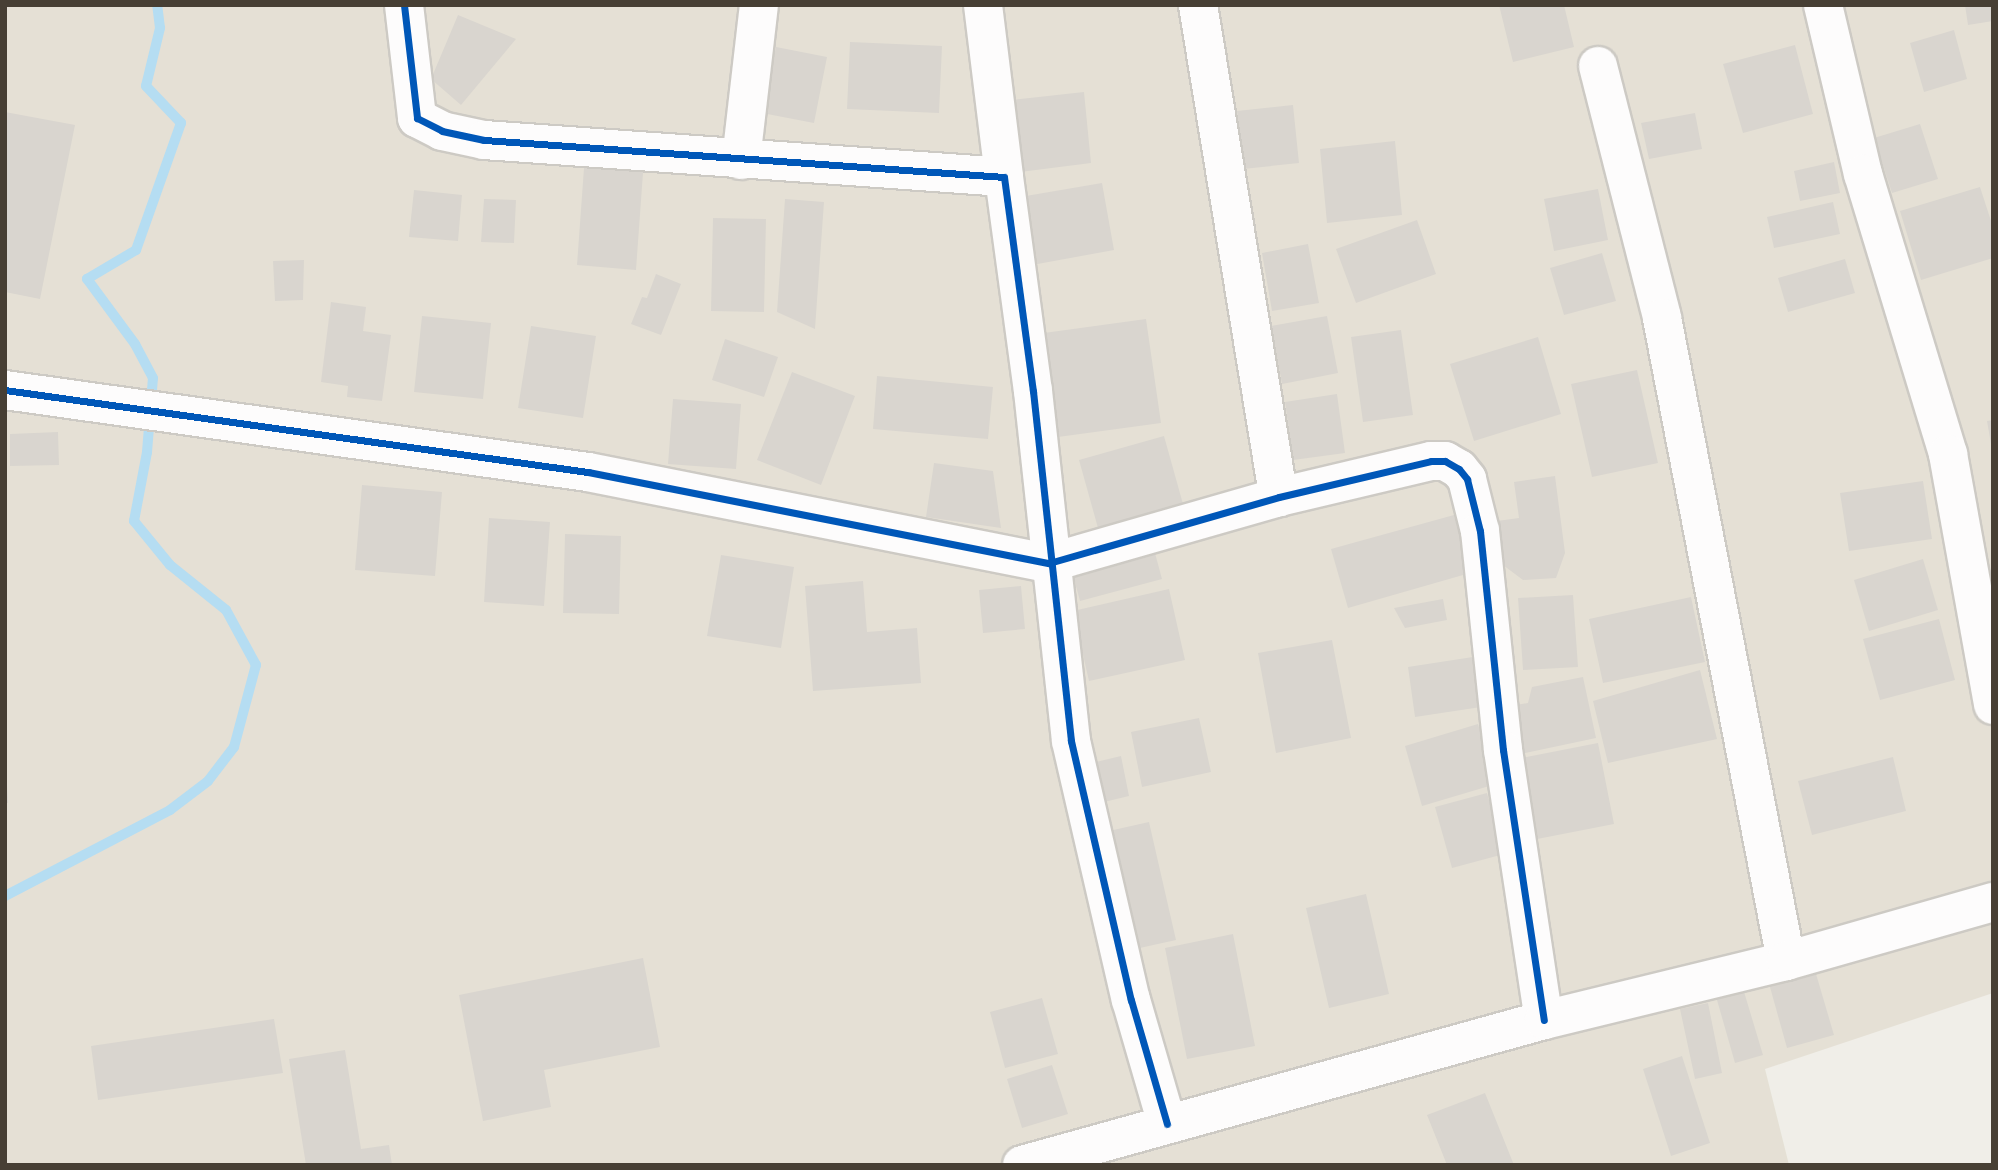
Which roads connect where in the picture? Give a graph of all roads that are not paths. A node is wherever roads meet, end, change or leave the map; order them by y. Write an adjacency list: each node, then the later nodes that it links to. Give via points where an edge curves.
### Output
1 (404, 5): 7 (street, via 417,118 426,125 484,140)
2 (759, 5): 7 (street)
3 (984, 5): 8 (street)
4 (1198, 5): 10 (street)
5 (1823, 5): 12 (street, via 1863,174 1948,454)
6 (1598, 66): 14 (street, via 1662,318)
7 (741, 160): 8 (street)
8 (1004, 177): 11 (street, via 1033,391)
9 (5, 390): 11 (street, via 588,472)
10 (1279, 497): 11 (street); 15 (street, via 1431,461 1445,461 1467,479 1480,531 1503,750)
11 (1049, 563): 16 (street, via 1071,741 1128,989)
12 (1993, 705)
13 (1993, 902): 14 (street)
14 (1786, 961): 15 (street)
15 (1544, 1020): 16 (street)
16 (1167, 1124): 17 (street)
17 (1029, 1164)

